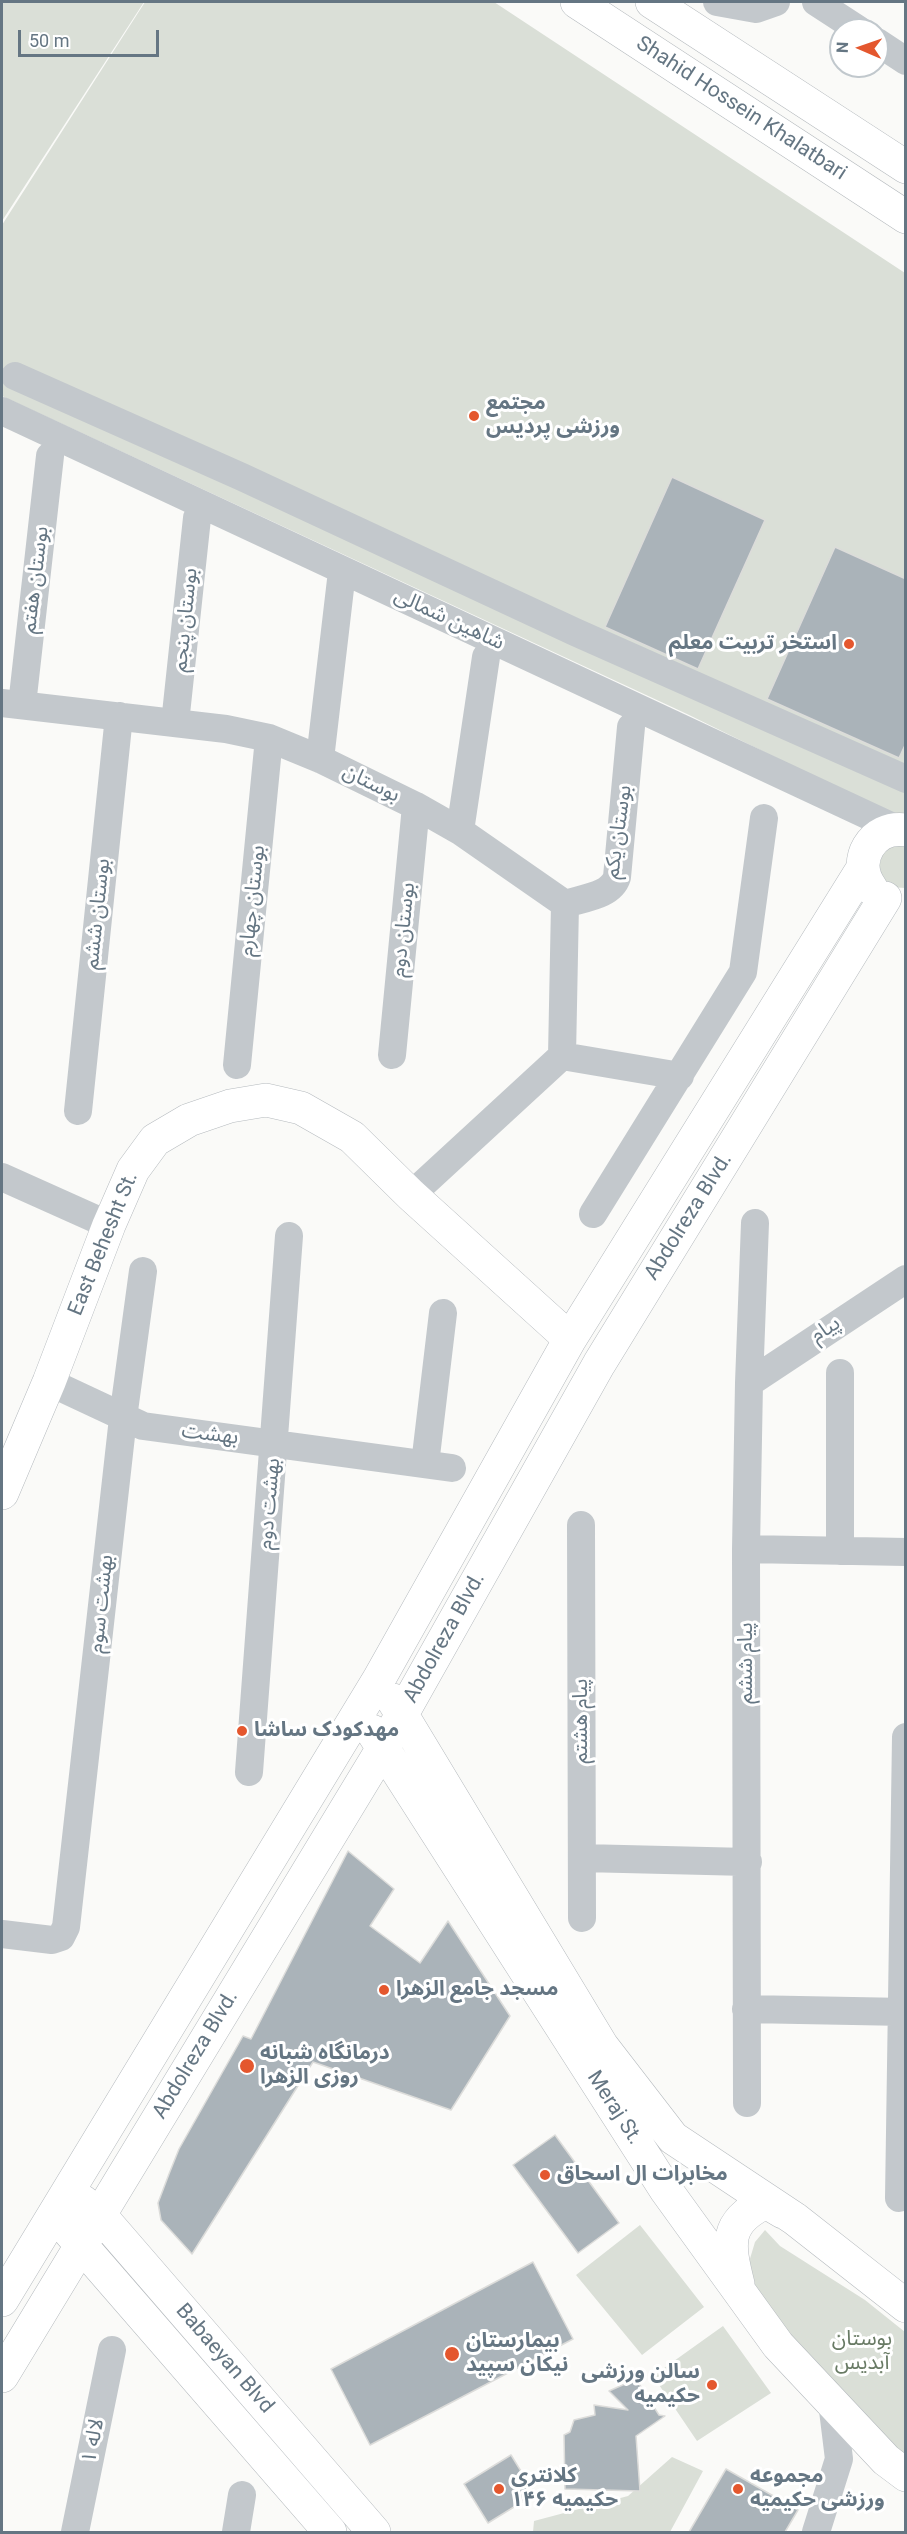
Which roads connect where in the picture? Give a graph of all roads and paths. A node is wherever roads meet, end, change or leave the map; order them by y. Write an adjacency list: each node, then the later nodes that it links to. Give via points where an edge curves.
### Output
1 (577, 2): 10 (main road, Shahid Hossein Khalatbari)
2 (652, 2): 9 (main road, Shahid Hossein Khalatbari)
3 (717, 2): 4 (street, via 756,9)
4 (776, 2)
5 (816, 2): 6 (street)
6 (841, 18)
7 (889, 50): 8 (street)
8 (906, 61)
9 (906, 167)
10 (906, 217)
11 (15, 376): 23 (street)
12 (2, 411): 26 (street, شاهین شمالی)
13 (50, 456): 17 (street, بوستان هفتم)
14 (197, 518): 19 (street, بوستان پنجم)
15 (342, 580): 22 (street)
16 (486, 657): 27 (street)
17 (11, 704): 18 (street, بوستان)
18 (119, 716): 19 (street, بوستان); 35 (street, بوستان ششم)
19 (175, 723): 21 (street, بوستان)
20 (631, 727): 30 (street, بوستان یکم, via 617,877 607,891)
21 (269, 738): 22 (street, بوستان); 33 (street, بوستان چهارم)
22 (320, 759): 24 (street, بوستان)
23 (906, 779)
24 (416, 806): 27 (street, بوستان); 31 (street, بوستان دوم)
25 (764, 818): 34 (street, via 743,972)
26 (901, 829): 28 (main road, Abdolreza Blvd., via 886,831 868,845)
27 (460, 831): 30 (street, بوستان)
28 (863, 868): 29 (main road, via 870,886); 45 (main road, Abdolreza Blvd.)
29 (895, 898): 46 (main road, Abdolreza Blvd.)
30 (565, 904): 32 (street)
31 (392, 1055)
32 (562, 1056): 34 (street); 37 (street)
33 (237, 1065)
34 (680, 1076): 38 (street)
35 (78, 1111)
36 (2, 1177): 40 (street)
37 (411, 1195): 40 (main road, East Behesht St., via 352,1137 301,1108 266,1100 230,1106 189,1120 154,1140 133,1170); 45 (main road, East Behesht St.)
38 (593, 1214)
39 (755, 1223): 49 (street, پیام ششم)
40 (109, 1225): 48 (main road, East Behesht St.)
41 (289, 1236): 51 (street, بهشت دوم)
42 (143, 1271): 50 (street, بهشت سوم)
43 (906, 1279): 49 (street, پیام)
44 (443, 1313): 51 (street, بهشت, via 438,1466)
45 (570, 1339): 46 (street); 57 (main road, Abdolreza Blvd.)
46 (599, 1364): 59 (main road, Abdolreza Blvd.)
47 (840, 1373): 55 (street)
48 (49, 1382): 50 (street, بهشت); 52 (main road, East Behesht St.)
49 (749, 1383): 54 (street, پیام ششم)
50 (123, 1418): 51 (street, بهشت, via 143,1426); 66 (street, بهشت سوم, via 66,1927 61,1937 52,1940)
51 (275, 1443): 62 (street, بهشت دوم)
52 (2, 1493)
53 (581, 1525): 63 (street, پیام هشتم)
54 (746, 1549): 55 (street); 64 (street, پیام ششم)
55 (840, 1551): 56 (street)
56 (906, 1552)
57 (379, 1679): 58 (main road, Abdolreza Blvd.); 59 (main road, Meraj St.)
58 (359, 1712): 61 (main road, Meraj St.); 71 (main road, Abdolreza Blvd.)
59 (403, 1714): 61 (main road, Abdolreza Blvd.); 73 (main road, Meraj St., via 609,2055 673,2138)
60 (906, 1737): 68 (street)
61 (383, 1748): 72 (main road, Abdolreza Blvd.); 77 (main road, Meraj St., via 666,2190)
62 (249, 1772)
63 (582, 1858): 64 (street); 65 (street, پیام هشتم)
64 (748, 1862): 67 (street, پیام ششم)
65 (582, 1918)
66 (2, 1934)
67 (746, 2009): 68 (street); 69 (street, پیام ششم)
68 (903, 2012): 70 (street)
69 (747, 2103)
70 (899, 2198)
71 (62, 2203): 72 (main road, Babaeyan Blvd); 74 (main road, Babaeyan Blvd); 78 (main road, Abdolreza Blvd.)
72 (99, 2214): 74 (main road, Abdolreza Blvd.); 75 (main road, Babaeyan Blvd)
73 (795, 2220): 77 (main road, via 766,2202 747,2211 734,2229 730,2253); 79 (main road, Meraj St.)
74 (81, 2244): 76 (main road, Babaeyan Blvd); 81 (main road, Abdolreza Blvd.)
75 (132, 2252): 76 (main road); 88 (main road, Babaeyan Blvd)
76 (108, 2275): 87 (main road, Babaeyan Blvd)
77 (739, 2291): 82 (main road, Meraj St., via 778,2345)
78 (2, 2301)
79 (906, 2306)
80 (112, 2350): 85 (street, لاله ۱)
81 (2, 2376)
82 (832, 2402): 83 (main road, Meraj St., via 886,2460); 89 (street, via 839,2459)
83 (906, 2475)
84 (242, 2495): 86 (street)
85 (75, 2532)
86 (236, 2532)
87 (330, 2532)
88 (374, 2532)
89 (816, 2532)

